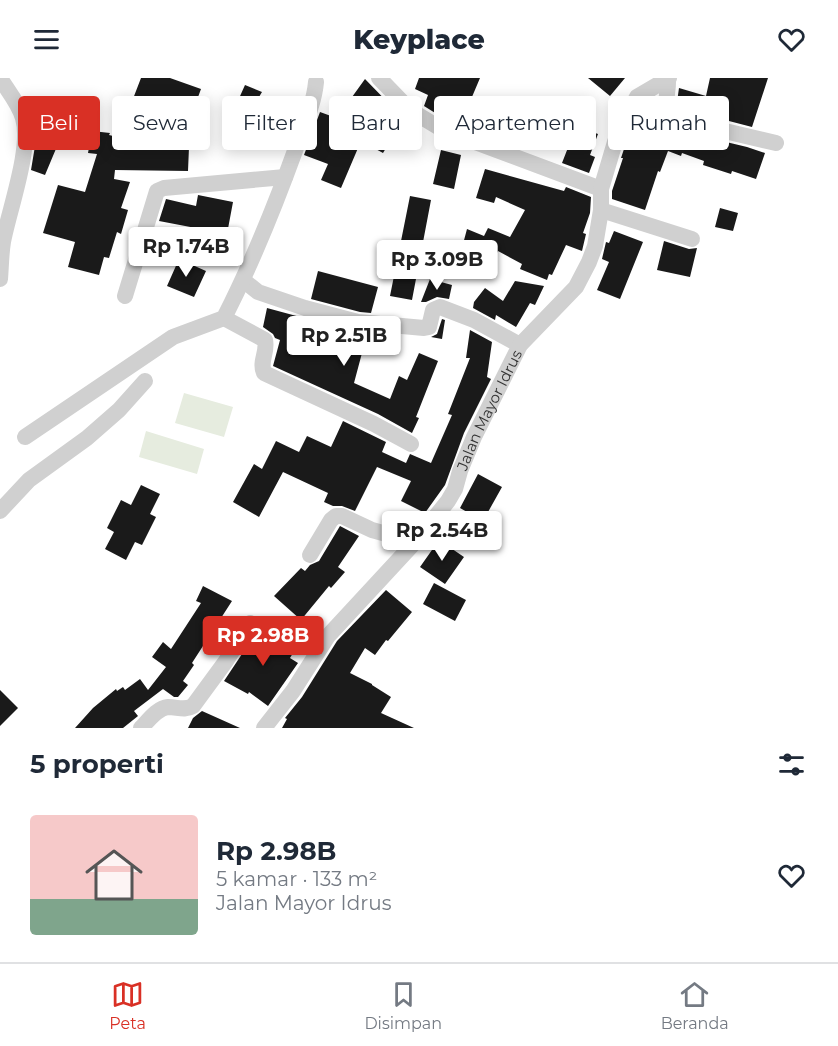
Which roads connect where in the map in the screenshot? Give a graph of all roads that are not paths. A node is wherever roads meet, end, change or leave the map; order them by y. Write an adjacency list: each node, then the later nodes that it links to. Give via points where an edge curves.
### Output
1 (0, 78): 10 (street, via 14,99 25,133)
2 (379, 78): 7 (street, via 410,110 443,130)
3 (316, 79): 6 (street, via 313,101)
4 (660, 80): 5 (street, via 669,114 678,120); 7 (street, Jalan Mayor Idrus, via 637,97 615,142)
5 (776, 143)
6 (285, 177): 11 (street); 12 (street, via 164,188 158,192)
7 (601, 189): 8 (street, Jalan Mayor Idrus)
8 (601, 210): 9 (street); 14 (street, Jalan Mayor Idrus, via 595,246 576,287)
9 (692, 239)
10 (0, 279)
11 (243, 280): 13 (street); 14 (street, via 258,292 358,322 424,328 429,327 433,310 440,307)
12 (125, 296)
13 (224, 318): 16 (street, via 173,337); 17 (street, via 265,340 264,373)
14 (520, 345): 19 (street, Jalan Mayor Idrus, via 474,437 455,489)
15 (145, 381): 18 (street, via 119,410 29,480)
16 (26, 437)
17 (411, 444)
18 (0, 511)
19 (415, 542): 20 (street, via 336,516); 23 (street, Jalan Mayor Idrus, via 328,636)
20 (310, 555)
21 (250, 623): 22 (street, via 193,706 167,707)
22 (141, 728)
23 (264, 728)

